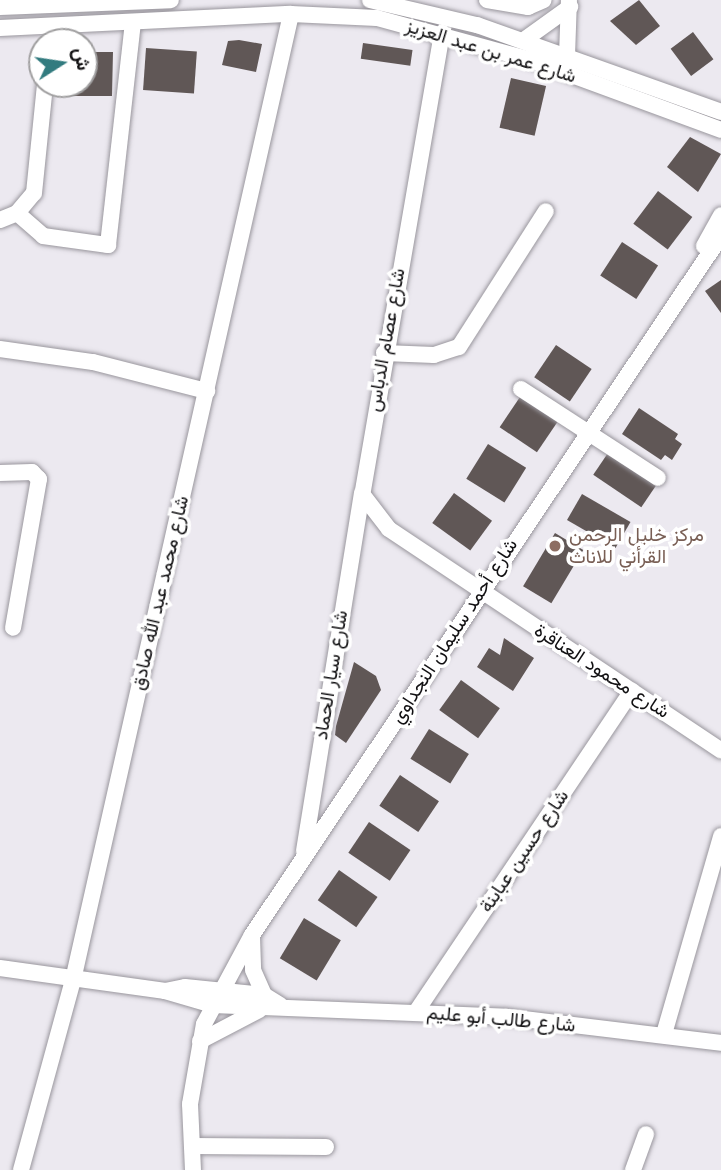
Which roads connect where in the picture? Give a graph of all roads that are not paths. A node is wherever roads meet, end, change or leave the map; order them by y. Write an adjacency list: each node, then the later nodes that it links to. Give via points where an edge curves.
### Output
1 (172, 0): 5 (street)
2 (370, 0): 15 (street, شارع عمر بن عبد العزيز)
3 (487, 0): 4 (street, via 528,7)
4 (544, 0)
5 (54, 3): 7 (street); 11 (street)
6 (569, 3): 15 (street); 16 (street)
7 (0, 7)
8 (291, 14): 9 (street, شارع عمر بن عبد العزيز); 14 (street, شارع عمر بن عبد العزيز, via 377,19); 29 (street, شارع محمد عبد الله صادق)
9 (133, 22): 12 (street, شارع عمر بن عبد العزيز); 21 (street, via 108,245 43,236)
10 (0, 28): 13 (street, شارع عمر بن عبد العزيز)
11 (51, 28)
12 (92, 28)
13 (28, 31)
14 (442, 33): 19 (street, شارع عمر بن عبد العزيز); 27 (street, شارع عصام الدباس)
15 (524, 40): 16 (street, شارع عمر بن عبد العزيز)
16 (566, 56): 18 (street, شارع عمر بن عبد العزيز)
17 (44, 98): 21 (street, via 38,177)
18 (721, 112)
19 (721, 130)
20 (546, 211): 27 (street, via 459,347 434,355)
21 (18, 214): 23 (street)
22 (721, 215): 25 (street, شارع أحمد سليمان النجداوي)
23 (0, 220)
24 (721, 236): 25 (street, شارع أحمد سليمان النجداوي)
25 (691, 273): 30 (street, شارع أحمد سليمان النجداوي)
26 (0, 349): 29 (street, via 93,362)
27 (384, 353): 33 (street, شارع عصام الدباس)
28 (521, 389): 30 (street)
29 (207, 391): 42 (street, شارع محمد عبد الله صادق)
30 (586, 429): 32 (street); 34 (street, شارع أحمد سليمان النجداوي)
31 (0, 473): 35 (street, via 32,472 39,479)
32 (658, 478)
33 (362, 494): 34 (street, via 389,529); 39 (street, شارع سيار الحماد)
34 (482, 592): 36 (street, شارع محمود العناقرة); 39 (street, شارع أحمد سليمان النجداوي)
35 (13, 628)
36 (632, 691): 37 (street, شارع محمود العناقرة); 47 (street, شارع حسين عبابنة)
37 (721, 750)
38 (721, 836): 48 (street)
39 (303, 857): 40 (street, شارع أحمد سليمان النجداوي)
40 (252, 934): 43 (street, شارع أحمد سليمان النجداوي); 45 (street, via 253,970)
41 (0, 968): 42 (street, شارع طالب أبو عليم)
42 (74, 980): 44 (street, شارع طالب أبو عليم); 54 (street, شارع محمد عبد الله صادق)
43 (221, 990): 44 (street, شارع طالب أبو عليم); 45 (street, شارع طالب أبو عليم); 46 (street, شارع أحمد سليمان النجداوي)
44 (165, 992): 46 (street, شارع طالب أبو عليم)
45 (262, 1002): 46 (street, شارع طالب أبو عليم); 47 (street, شارع طالب أبو عليم); 49 (street)
46 (213, 1005): 49 (street, شارع أحمد سليمان النجداوي)
47 (416, 1012): 48 (street, شارع طالب أبو عليم)
48 (664, 1034): 50 (street, شارع طالب أبو عليم)
49 (200, 1041): 52 (street, شارع أحمد سليمان النجداوي, via 190,1104)
50 (721, 1043)
51 (646, 1134): 56 (street)
52 (192, 1146): 53 (street); 55 (street, شارع أحمد سليمان النجداوي)
53 (326, 1147)
54 (21, 1170)
55 (193, 1170)
56 (633, 1170)

